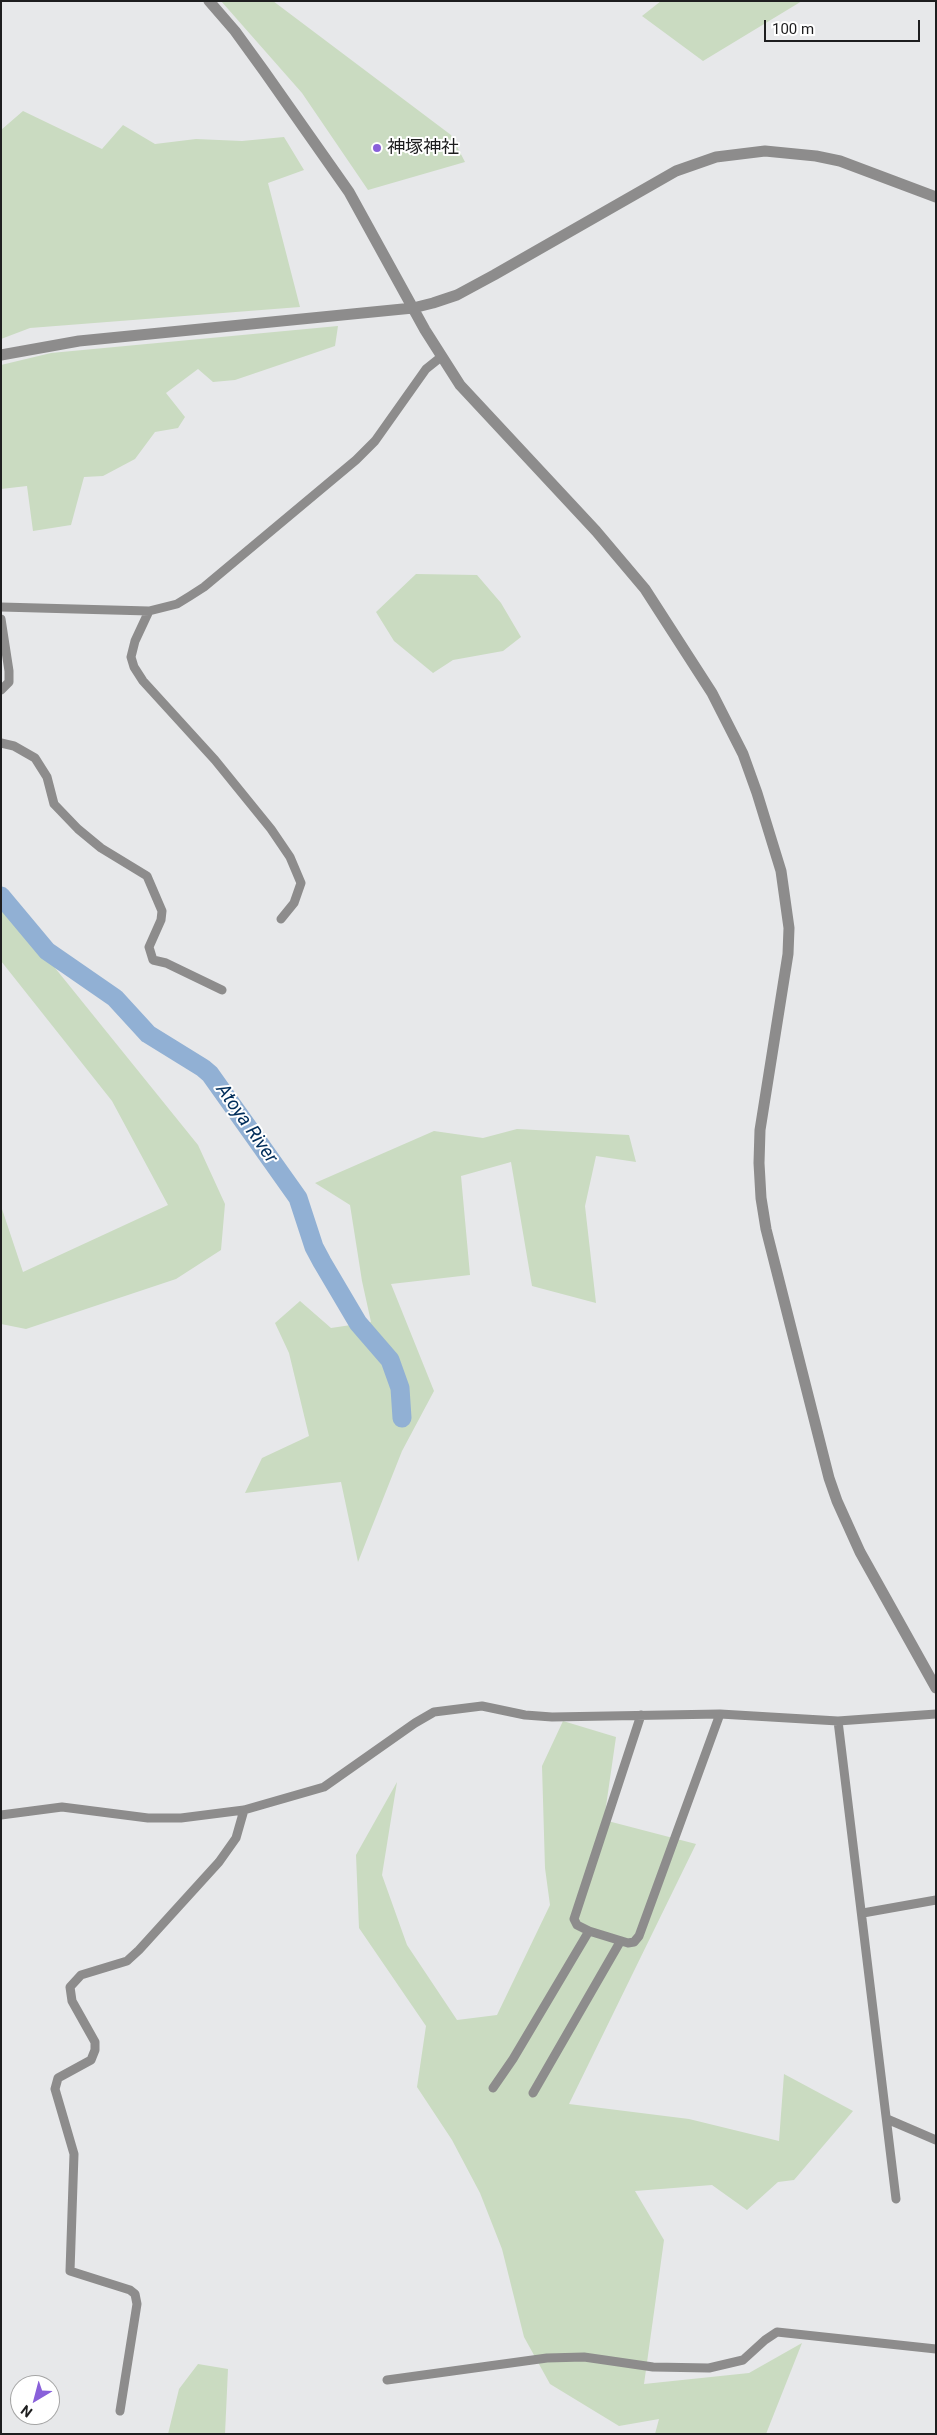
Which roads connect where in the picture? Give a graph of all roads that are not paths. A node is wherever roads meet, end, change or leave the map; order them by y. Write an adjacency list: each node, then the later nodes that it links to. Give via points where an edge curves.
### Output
1 (209, 1): 3 (street, via 235,31 349,192)
2 (936, 197): 3 (street, via 840,161 816,156 765,151 716,157 654,182 456,295)
3 (413, 308): 4 (street, via 79,341); 5 (street)
4 (1, 356)
5 (441, 357): 7 (street, via 426,369 375,441 356,460 204,587 177,604); 13 (street, via 460,384 645,589 728,722 758,793 781,871 789,928 788,954 760,1130 759,1163 766,1229 834,1494 860,1552)
6 (1, 607): 7 (street)
7 (149, 611): 11 (street, via 135,641 134,667 215,760 290,857 300,883 294,903)
8 (1, 619): 9 (street, via 9,682)
9 (1, 690)
10 (1, 743): 12 (street, via 14,746 35,758 47,776 54,804 101,848 147,876 162,911 149,947 154,960)
11 (281, 919)
12 (222, 990)
13 (936, 1688)
14 (720, 1714): 16 (street); 17 (street); 23 (street, via 639,1936 634,1942)
15 (936, 1714): 17 (street)
16 (641, 1715): 18 (street, via 552,1717 482,1706 434,1712 324,1787); 22 (street, via 574,1919 577,1925)
17 (838, 1721): 21 (street)
18 (244, 1810): 19 (street, via 181,1818 148,1818 62,1807); 31 (street, via 236,1838 219,1862 139,1950 127,1961 81,1975 70,1987 72,2001 95,2042 95,2050 91,2060 58,2078 55,2089 74,2154 70,2271 135,2294 137,2304)
19 (1, 1815)
20 (936, 1900): 21 (street)
21 (863, 1913): 26 (street)
22 (589, 1931): 23 (street); 24 (street)
23 (620, 1942): 25 (street)
24 (493, 2088)
25 (533, 2093)
26 (887, 2119): 27 (street); 28 (street)
27 (936, 2140)
28 (896, 2199)
29 (936, 2348): 30 (street, via 777,2332 743,2360 709,2368 653,2367 584,2357 547,2358)
30 (388, 2380)
31 (120, 2411)

